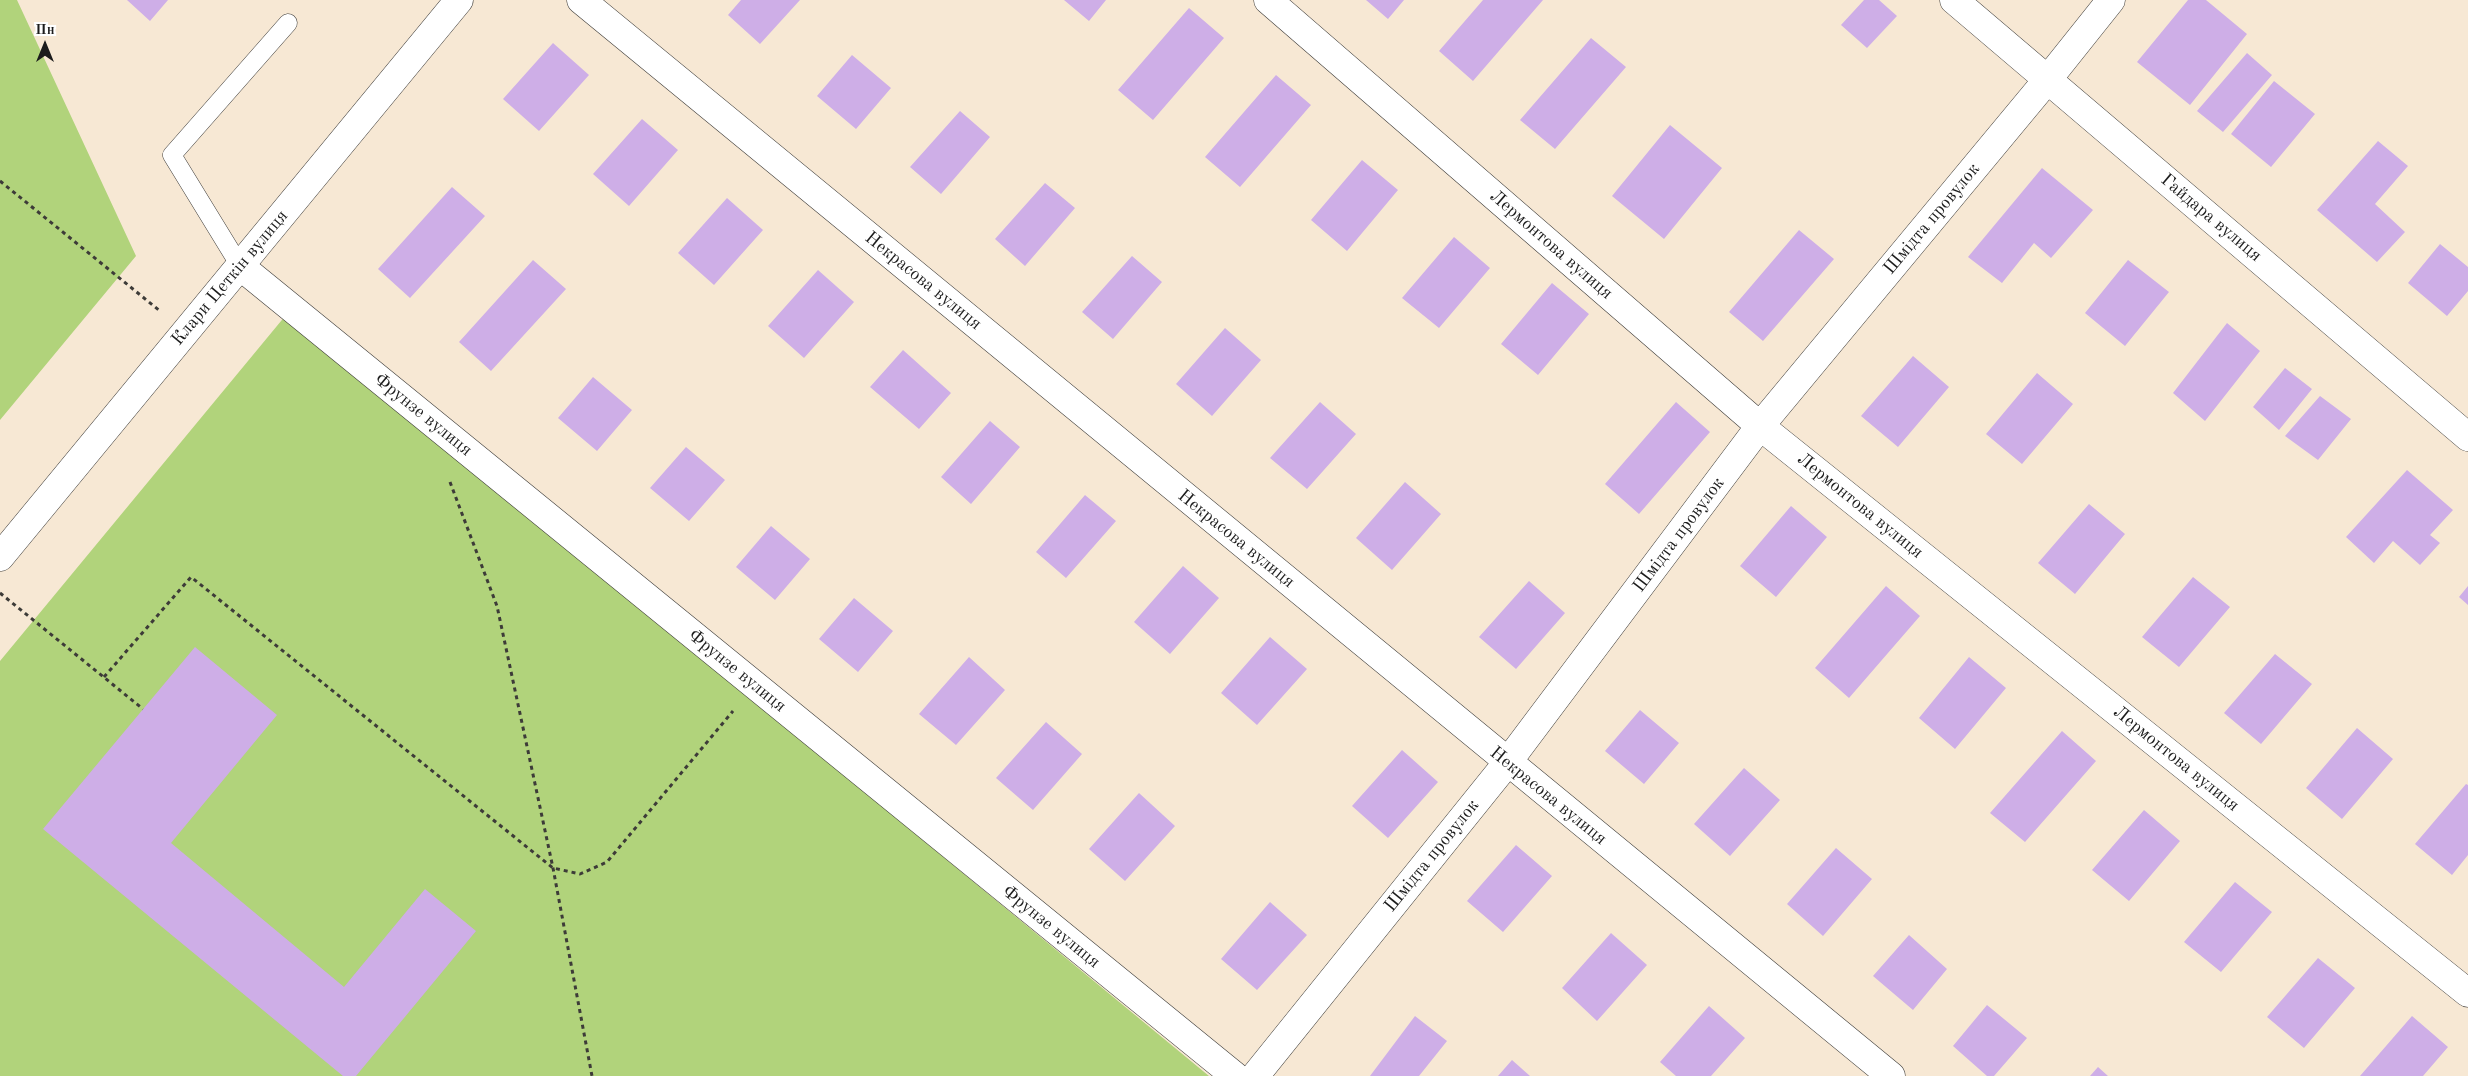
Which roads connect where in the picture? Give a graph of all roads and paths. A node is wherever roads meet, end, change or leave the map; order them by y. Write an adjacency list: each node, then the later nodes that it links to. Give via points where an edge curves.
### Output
1 (460, 0): 9 (street, Клари Цеткін вулиця)
2 (581, 0): 19 (street, Некрасова вулиця)
3 (1268, 0): 11 (street, Лермонтова вулиця)
4 (1954, 0): 7 (street, Гайдара вулиця)
5 (2111, 0): 7 (street, Шмідта провулок)
6 (288, 23): 9 (lane, via 172,155)
7 (2048, 79): 11 (street, Шмідта провулок); 12 (street, Гайдара вулиця)
8 (0, 181): 10 (path)
9 (240, 266): 10 (street, Клари Цеткін вулиця); 17 (street, Фрунзе вулиця)
10 (186, 332): 14 (street, Клари Цеткін вулиця)
11 (1760, 426): 19 (street, Шмідта провулок); 21 (street, Лермонтова вулиця)
12 (2468, 437)
13 (450, 481): 20 (path, via 497,606)
14 (0, 557)
15 (0, 593): 16 (path)
16 (104, 677): 18 (path); 20 (path, via 191,577)
17 (755, 686): 20 (path, via 607,862 580,874); 23 (street, Фрунзе вулиця)
18 (143, 709)
19 (1507, 763): 24 (street, Шмідта провулок); 25 (street, Некрасова вулиця)
20 (553, 868): 22 (path)
21 (2468, 993)
22 (592, 1076)
23 (1235, 1076)
24 (1255, 1076)
25 (1891, 1076)

